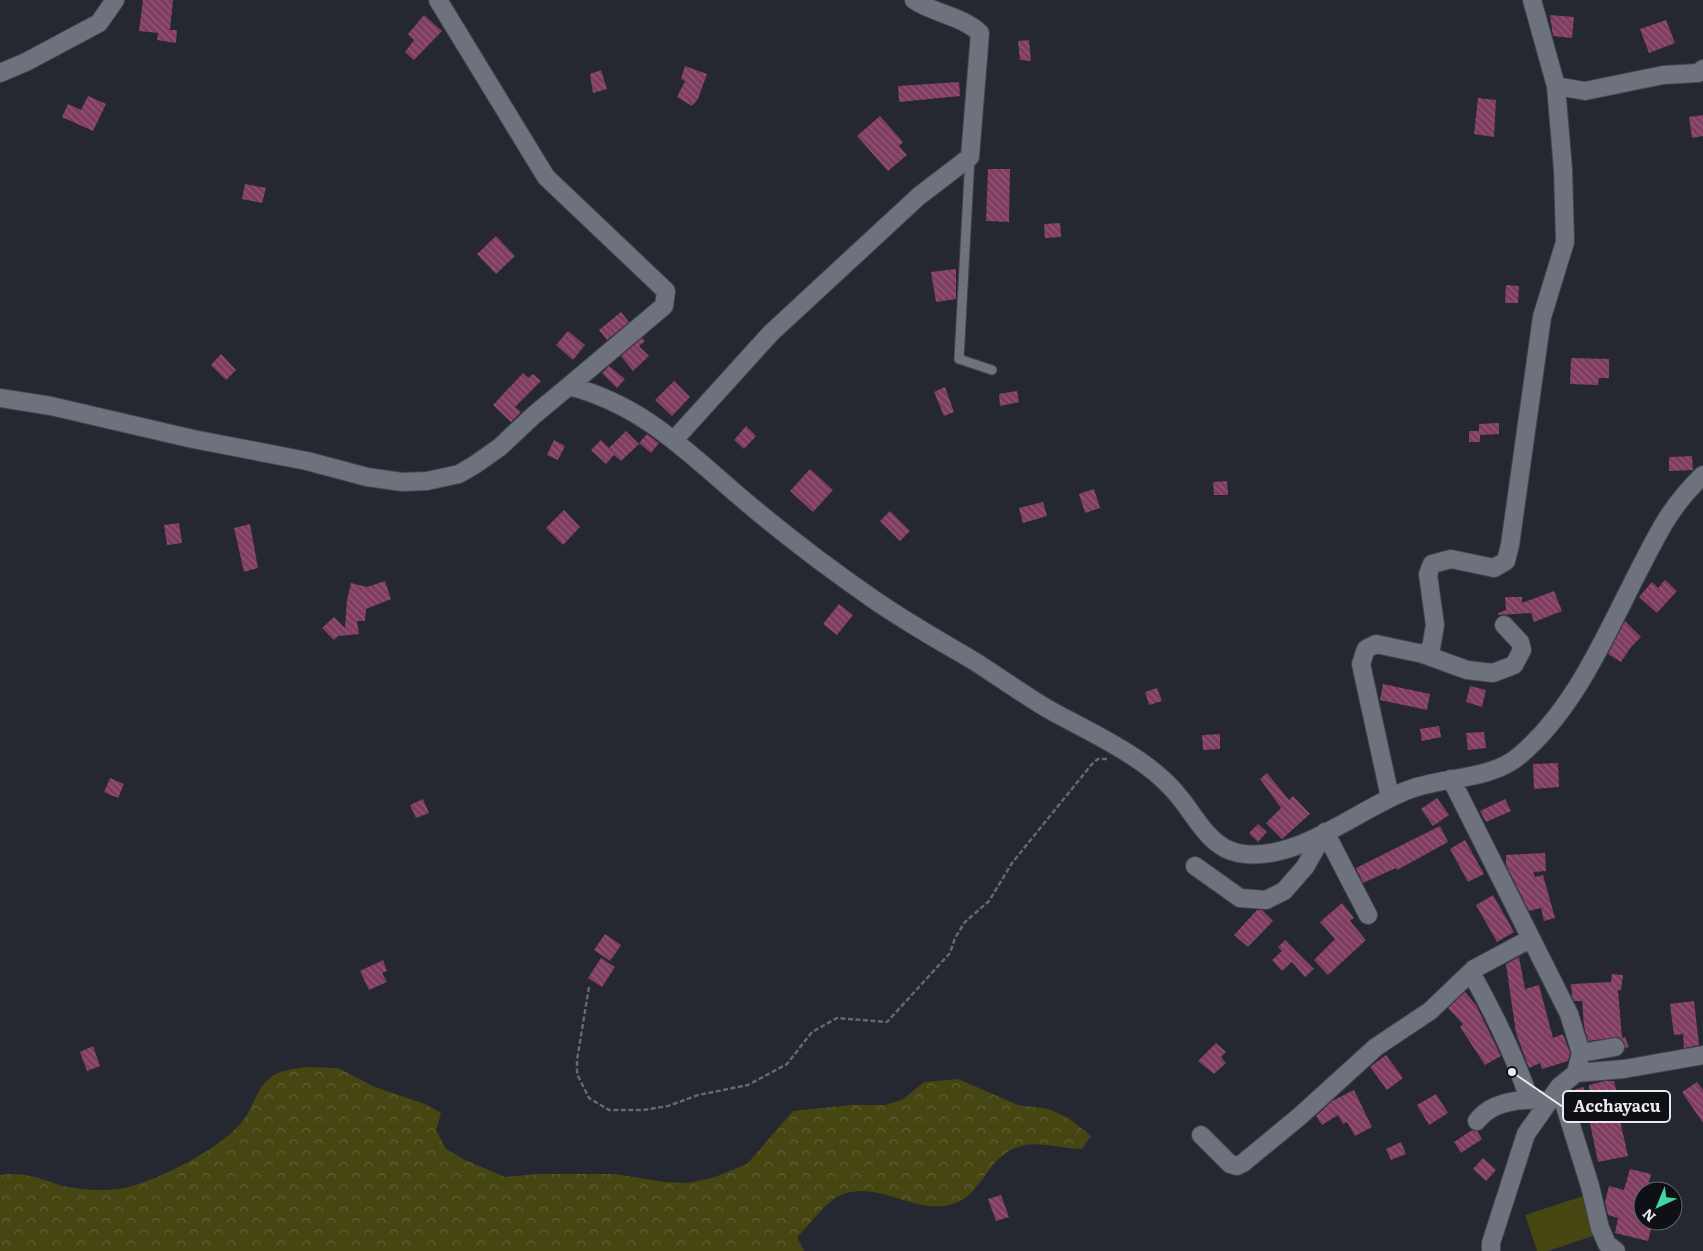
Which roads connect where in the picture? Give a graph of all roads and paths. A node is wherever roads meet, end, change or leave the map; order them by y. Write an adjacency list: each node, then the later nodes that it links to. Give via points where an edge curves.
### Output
1 (115, 0): 6 (street, via 99,23)
2 (438, 0): 10 (street, via 546,177 666,291 664,306)
3 (914, 0): 8 (street, via 928,10 971,24 980,33)
4 (1532, 0): 7 (street)
5 (1703, 69): 7 (street, via 1698,73 1654,77 1585,91)
6 (0, 73)
7 (1556, 86): 15 (street, via 1565,242 1542,317 1510,545 1506,561 1494,568 1451,558 1432,564 1428,574 1435,625 1431,648)
8 (970, 157): 9 (lane, via 959,358); 12 (street, via 919,196 771,333)
9 (992, 370)
10 (569, 386): 11 (street, via 500,447 459,474 428,481 402,482 367,477 51,406); 12 (street, via 599,394 639,415)
11 (0, 398)
12 (674, 440): 19 (street, via 742,499 877,602 1044,706 1140,761 1162,778 1182,800 1205,834 1234,852 1252,854 1282,850)
13 (1703, 475): 17 (street, via 1666,517 1608,631 1558,718 1516,759 1482,773)
14 (1504, 625): 15 (street, via 1520,642 1522,650 1514,666 1493,673 1467,670)
15 (1423, 654): 18 (street, via 1376,644 1366,649 1361,664)
16 (1111, 760): 24 (path, via 1098,759 1092,764 1012,863 989,901 965,922 950,954 887,1022 837,1018 812,1032 787,1064 748,1085 643,1110 609,1110 589,1098 577,1074)
17 (1451, 779): 18 (street, via 1423,784); 22 (street)
18 (1390, 797): 19 (street)
19 (1325, 832): 20 (street, via 1305,867 1284,891 1266,900 1240,898); 21 (street)
20 (1195, 866)
21 (1368, 915)
22 (1530, 939): 26 (street, via 1569,1014); 32 (street, via 1474,969 1430,1011 1376,1047 1243,1163 1237,1166 1230,1164)
23 (1473, 976): 30 (street, via 1495,1016)
24 (589, 987)
25 (1615, 1047): 26 (street)
26 (1581, 1053): 28 (street)
27 (1703, 1054): 28 (street, via 1624,1069)
28 (1576, 1072): 29 (street)
29 (1553, 1093): 30 (street); 33 (street, via 1526,1134); 34 (street, via 1590,1186 1600,1228 1607,1244)
30 (1529, 1099): 31 (street, via 1505,1102 1484,1112)
31 (1477, 1121)
32 (1201, 1135)
33 (1491, 1251)
34 (1616, 1251)

